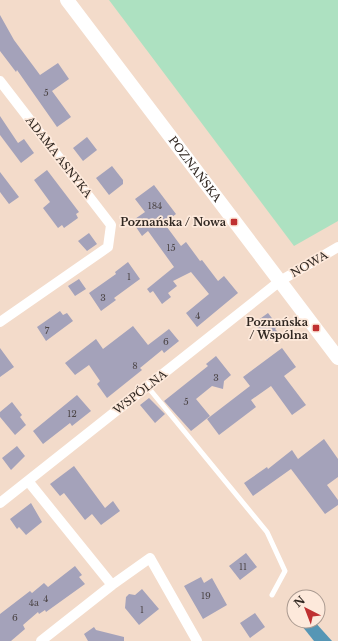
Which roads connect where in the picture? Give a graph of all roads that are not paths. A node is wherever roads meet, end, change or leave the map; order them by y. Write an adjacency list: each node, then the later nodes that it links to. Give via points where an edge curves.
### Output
1 (67, 0): 4 (main road, POZNAŃSKA)
2 (0, 81): 5 (street, ADAMA ASNYKA, via 111,224 108,247)
3 (338, 247): 4 (street, NOWA)
4 (280, 281): 6 (main road, POZNAŃSKA); 7 (street, WSPÓLNA)
5 (0, 322)
6 (338, 358)
7 (147, 386): 8 (street, WSPÓLNA); 11 (lane, via 267,532 285,571)
8 (28, 481): 9 (street, WSPÓLNA); 10 (street)
9 (0, 503)
10 (112, 585): 12 (street); 13 (street, via 150,558)
11 (272, 595)
12 (41, 641)
13 (197, 641)

